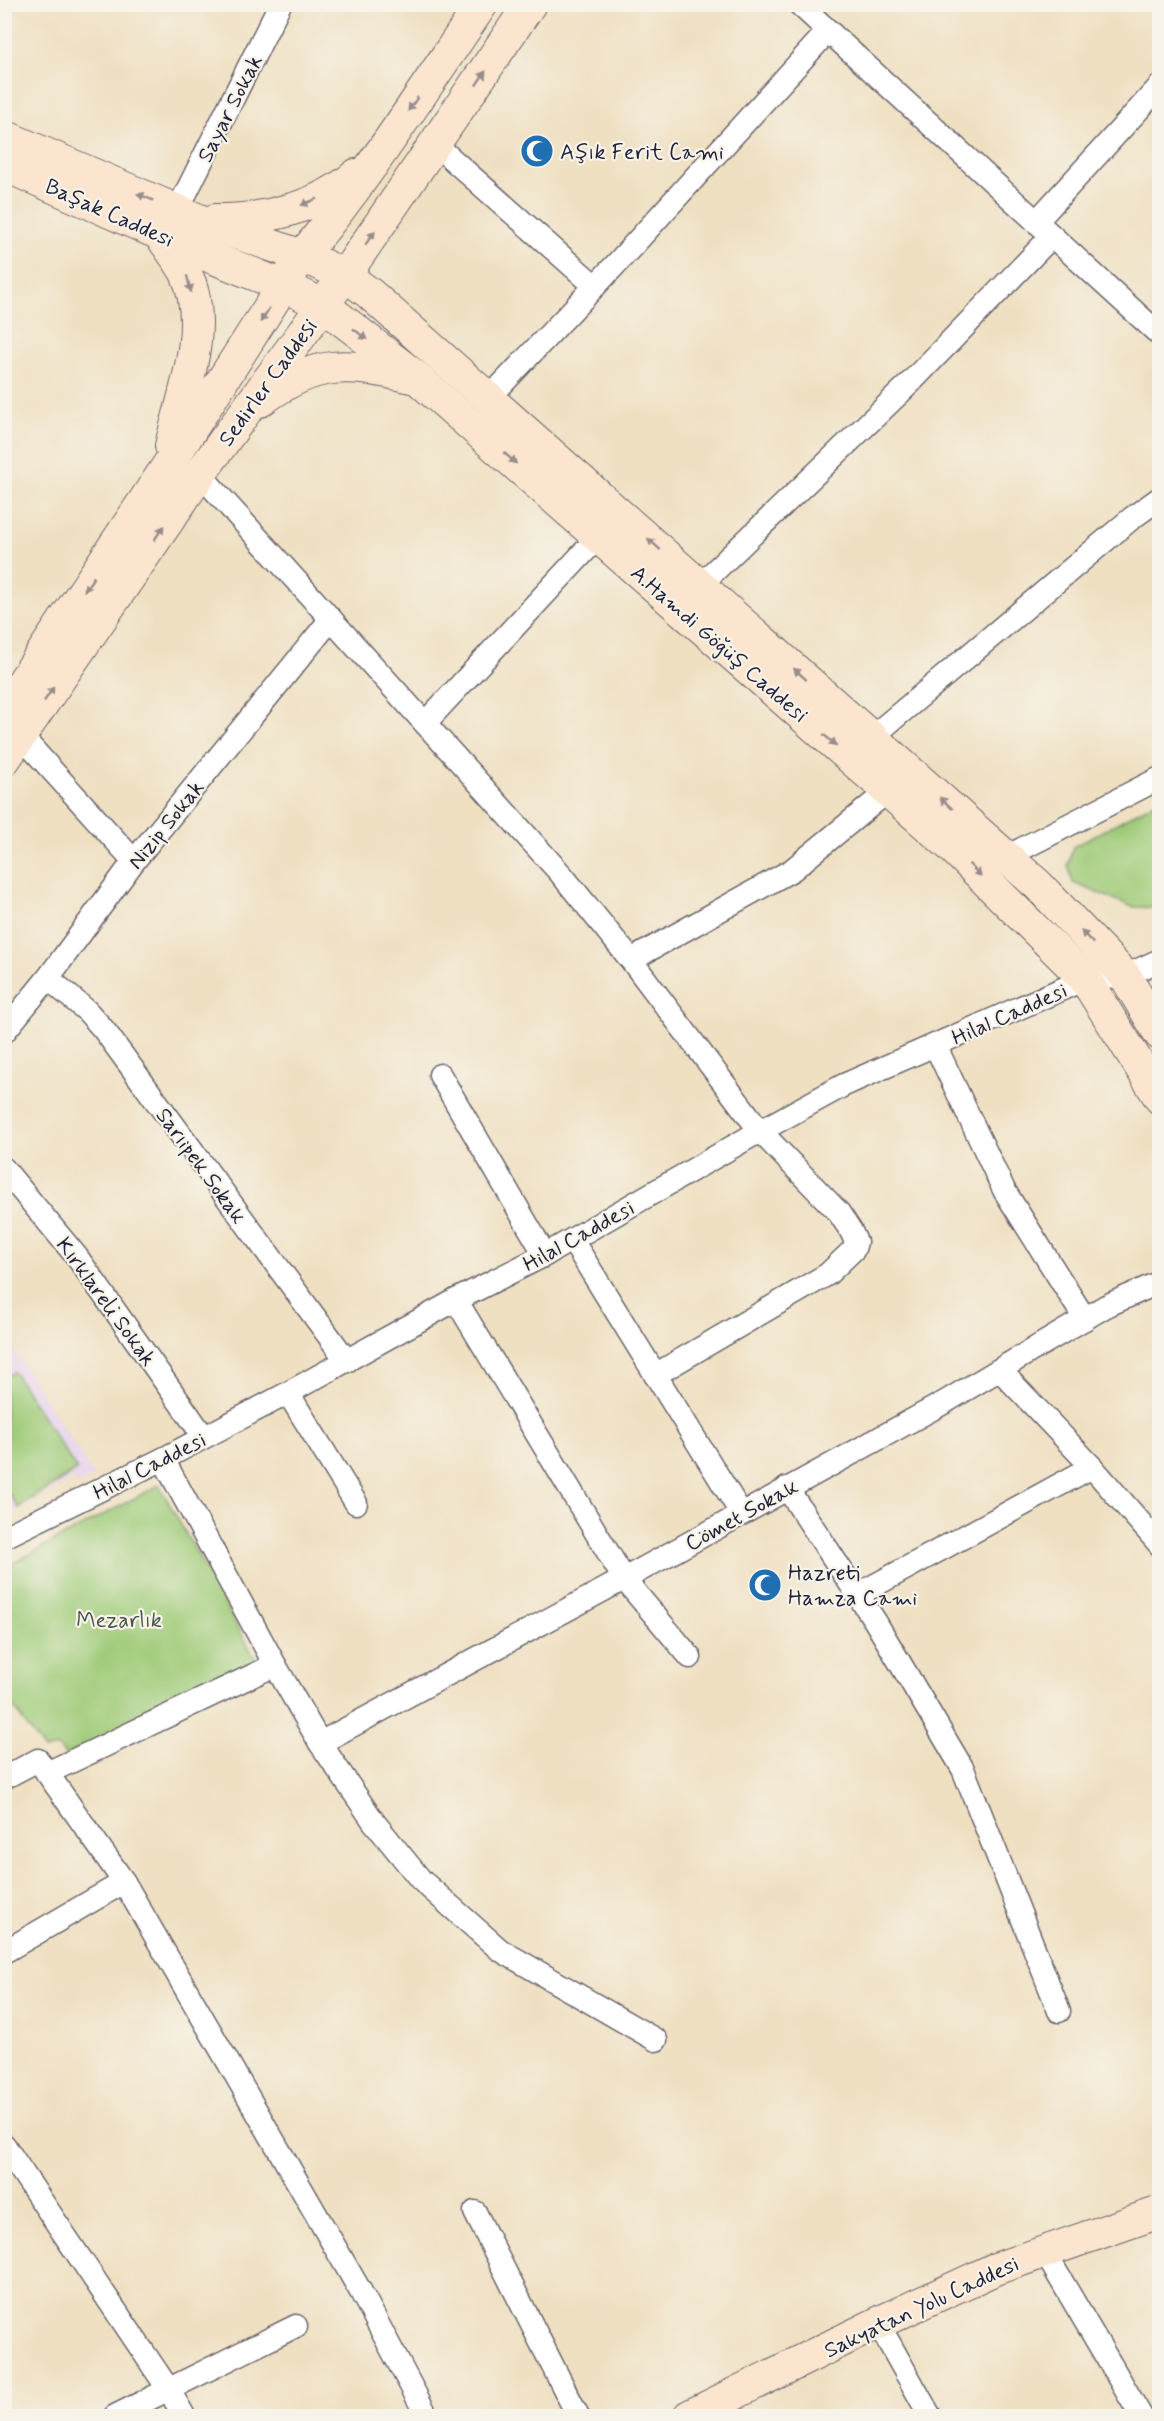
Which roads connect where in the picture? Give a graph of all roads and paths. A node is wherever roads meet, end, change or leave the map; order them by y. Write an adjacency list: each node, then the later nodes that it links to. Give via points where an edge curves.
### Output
1 (280, 4): 11 (street, Sayar Sokak)
2 (482, 4): 9 (street, Sedirler Caddesi, one-way to 9)
3 (530, 4): 8 (street, Sedirler Caddesi, one-way to 3)
4 (799, 4): 5 (street)
5 (828, 31): 12 (street); 17 (street)
6 (1160, 86): 12 (street)
7 (4, 136): 11 (street, Başak Caddesi, one-way to 7)
8 (436, 145): 15 (street, Sedirler Caddesi, one-way to 8); 17 (street)
9 (375, 160): 11 (street, one-way to 11, via 352,179 305,204 267,216); 13 (street, Sedirler Caddesi)
10 (4, 165): 11 (street, Başak Caddesi)
11 (179, 221): 13 (street, A.Hamdi Göğüş Caddesi); 14 (street, Başak Caddesi); 23 (street, one-way to 23, via 197,316)
12 (1044, 229): 19 (street); 27 (street, via 910,383)
13 (302, 256): 15 (street, A.Hamdi Göğüş Caddesi); 16 (street, Sedirler Caddesi)
14 (216, 259): 16 (street, A.Hamdi Göğüş Caddesi)
15 (345, 275): 18 (street, Sedirler Caddesi); 21 (street, A.Hamdi Göğüş Caddesi)
16 (284, 286): 18 (street, A.Hamdi Göğüş Caddesi); 23 (street, Sedirler Caddesi, one-way to 23)
17 (595, 286): 21 (street)
18 (323, 305): 20 (street, A.Hamdi Göğüş Caddesi, one-way to 20); 22 (street, Sedirler Caddesi)
19 (1160, 335)
20 (417, 378): 22 (street, via 368,368 325,367 284,384); 26 (street, A.Hamdi Göğüş Caddesi, one-way to 26)
21 (489, 398): 27 (street, A.Hamdi Göğüş Caddesi, one-way to 21)
22 (241, 416): 24 (street, Sedirler Caddesi)
23 (166, 467): 29 (street, Sedirler Caddesi, one-way to 29)
24 (200, 474): 28 (street); 32 (street, Sedirler Caddesi, one-way to 24)
25 (1160, 498): 31 (street)
26 (599, 536): 30 (street); 34 (street, A.Hamdi Göğüş Caddesi, one-way to 34)
27 (700, 585): 31 (street, A.Hamdi Göğüş Caddesi, one-way to 27)
28 (331, 619): 30 (street); 36 (street, Nizip Sokak)
29 (4, 710)
30 (425, 723): 37 (street, via 561,874)
31 (872, 737): 35 (street, A.Hamdi Göğüş Caddesi, one-way to 31)
32 (13, 748): 36 (street)
33 (1160, 777): 35 (street)
34 (888, 791): 37 (street, via 792,870); 41 (street, A.Hamdi Göğüş Caddesi, one-way to 41, via 952,847)
35 (1006, 857): 39 (street, A.Hamdi Göğüş Caddesi, one-way to 35)
36 (135, 861): 40 (street, Nizip Sokak)
37 (631, 960): 47 (street)
38 (1160, 960): 39 (street, Hilal Caddesi)
39 (1125, 976): 41 (street, Hilal Caddesi); 43 (street, A.Hamdi Göğüş Caddesi)
40 (48, 978): 42 (street, Nizip Sokak); 54 (street, Sarıipek Sokak, via 104,1030)
41 (1085, 979): 44 (street, Hilal Caddesi); 46 (street, A.Hamdi Göğüş Caddesi)
42 (4, 1032)
43 (1160, 1034)
44 (935, 1045): 47 (street, Hilal Caddesi, via 844,1085); 53 (street, via 1004,1190)
45 (440, 1075): 50 (street)
46 (1160, 1098)
47 (760, 1131): 49 (street, Hilal Caddesi); 56 (street, via 839,1213 852,1231 854,1249 828,1274)
48 (4, 1169): 58 (street, Kırklareli Sokak, via 77,1257)
49 (572, 1240): 50 (street, Hilal Caddesi); 56 (street)
50 (545, 1255): 52 (street, Hilal Caddesi)
51 (1160, 1282): 53 (street, Cömet Sokak)
52 (456, 1300): 54 (street, Hilal Caddesi); 66 (street)
53 (1084, 1319): 55 (street, Cömet Sokak)
54 (347, 1361): 57 (street, Hilal Caddesi)
55 (1000, 1370): 60 (street); 61 (street, Cömet Sokak)
56 (655, 1375): 63 (street)
57 (288, 1394): 58 (street, Hilal Caddesi); 62 (street)
58 (204, 1437): 59 (street, Hilal Caddesi)
59 (163, 1459): 64 (street, Hilal Caddesi); 69 (street)
60 (1092, 1467): 65 (street); 67 (street)
61 (787, 1488): 63 (street, Cömet Sokak); 67 (street)
62 (356, 1503)
63 (741, 1513): 66 (street, Cömet Sokak)
64 (4, 1537)
65 (1160, 1545)
66 (624, 1579): 68 (street); 70 (street, Cömet Sokak)
67 (857, 1595): 75 (street, via 963,1769)
68 (690, 1657)
69 (275, 1665): 70 (street); 71 (street)
70 (320, 1743): 76 (street, via 374,1822 421,1880 500,1950)
71 (47, 1773): 72 (street, via 38,1760); 73 (street)
72 (4, 1778)
73 (124, 1882): 74 (street); 86 (street, via 361,2292)
74 (4, 1952)
75 (1059, 2011)
76 (656, 2040)
77 (4, 2145): 83 (street)
78 (475, 2212): 87 (street)
79 (1160, 2212): 80 (street, Sakyatan Yolu Caddesi)
80 (1044, 2251): 81 (street, Sakyatan Yolu Caddesi); 90 (street)
81 (878, 2323): 88 (street, Sakyatan Yolu Caddesi); 89 (street)
82 (296, 2326): 83 (street)
83 (169, 2390): 84 (street); 85 (street)
84 (115, 2416)
85 (184, 2416)
86 (427, 2416)
87 (578, 2416)
88 (692, 2416)
89 (930, 2416)
90 (1141, 2416)

